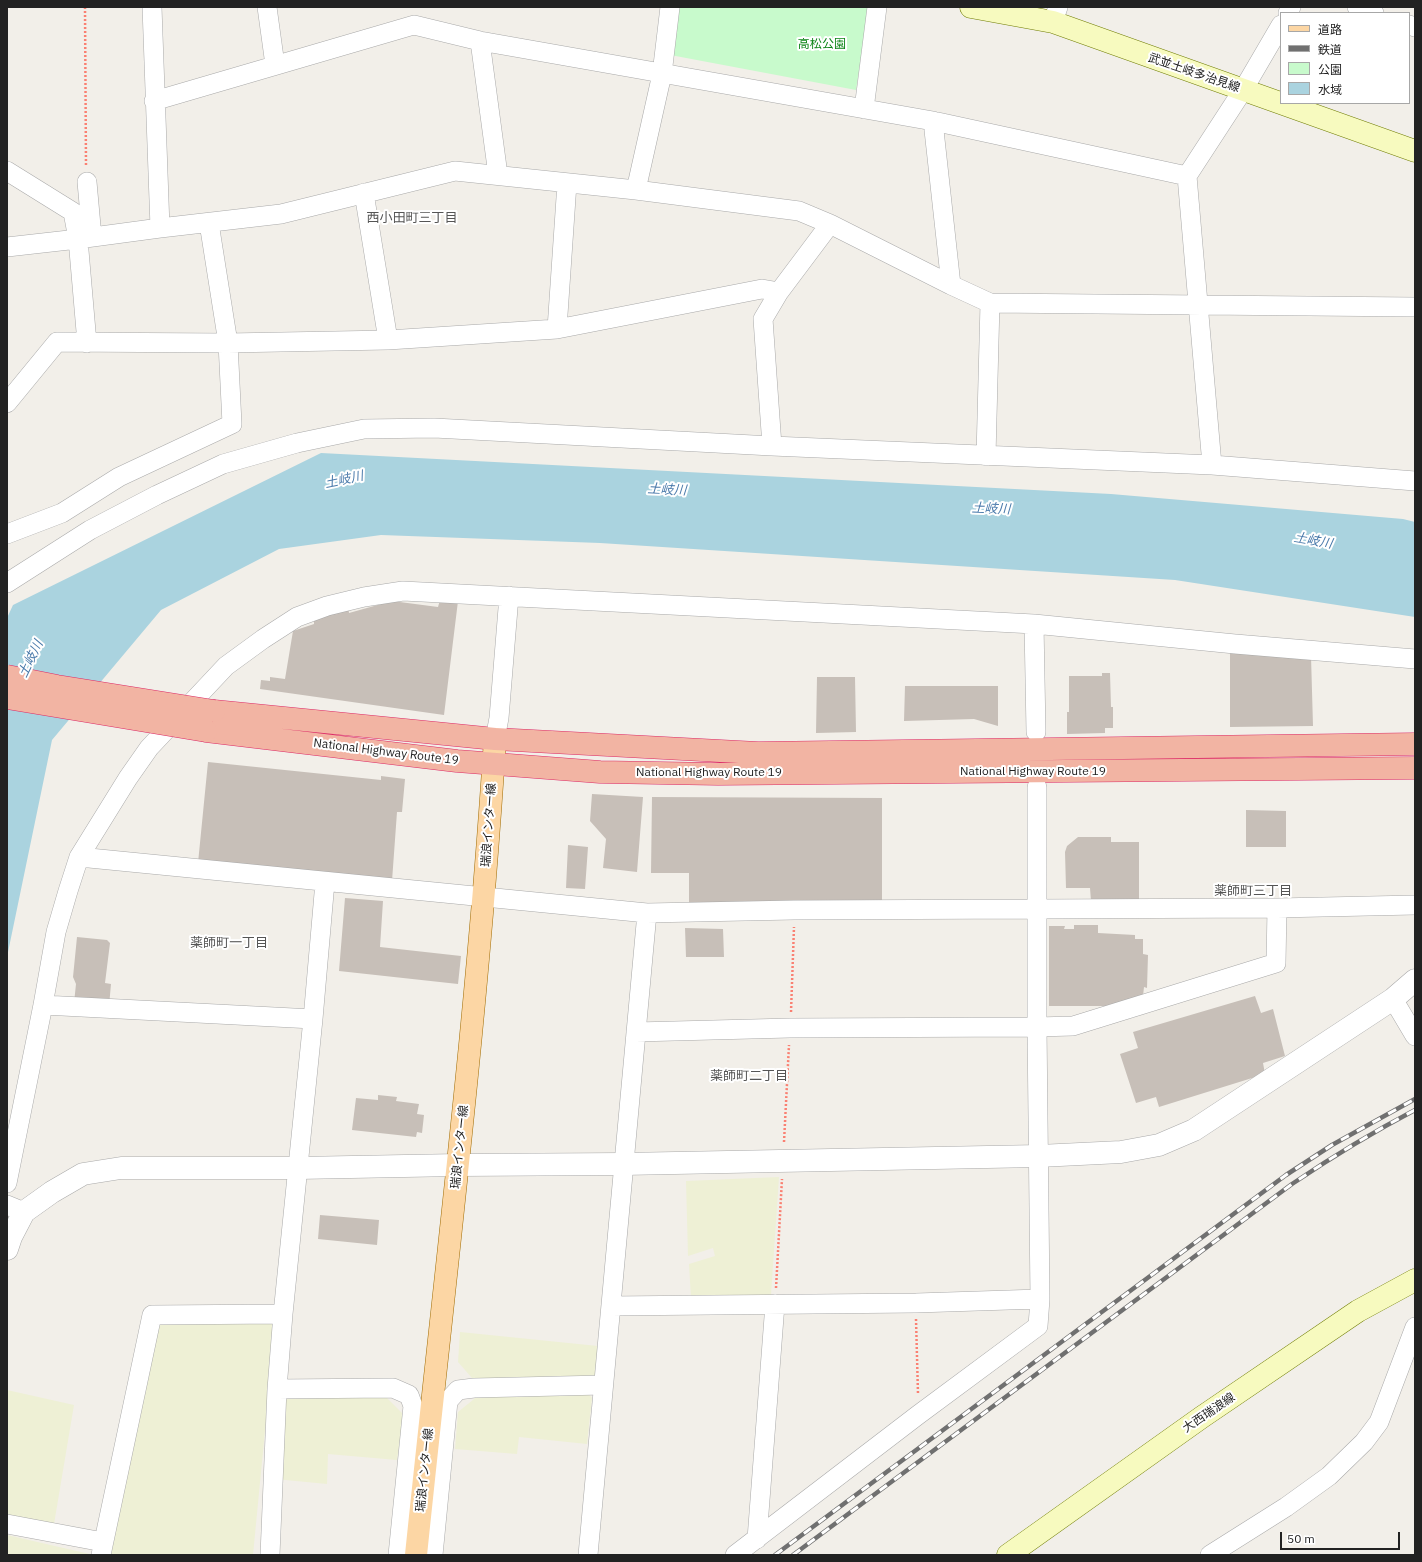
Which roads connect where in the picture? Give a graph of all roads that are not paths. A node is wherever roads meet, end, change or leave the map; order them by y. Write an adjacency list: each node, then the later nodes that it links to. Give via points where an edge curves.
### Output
1 (152, 7): 14 (street)
2 (267, 7): 11 (street)
3 (670, 7): 12 (street)
4 (877, 7): 17 (street)
5 (971, 7): 8 (main road, 武並土岐多治見線)
6 (1357, 7): 7 (street)
7 (1371, 12)
8 (1055, 15): 13 (main road, 武並土岐多治見線)
9 (1280, 27): 13 (street)
10 (480, 41): 11 (street, via 414,25); 12 (street); 21 (street)
11 (275, 64): 14 (street)
12 (662, 74): 17 (street); 25 (street)
13 (1243, 90): 15 (main road, 武並土岐多治見線); 22 (street)
14 (154, 101): 29 (street)
15 (1280, 103)
16 (1282, 104): 19 (main road, 武並土岐多治見線)
17 (864, 109): 18 (street)
18 (933, 120): 22 (street); 32 (street)
19 (1415, 151)
20 (7, 171): 30 (street, via 73,212)
21 (498, 176): 24 (street); 26 (street, via 455,171)
22 (1187, 176): 35 (street)
23 (86, 182): 30 (street)
24 (567, 183): 25 (street); 37 (street)
25 (636, 190): 28 (street, via 799,211)
26 (364, 193): 27 (street, via 281,214); 38 (street)
27 (209, 223): 29 (street); 40 (street)
28 (830, 224): 32 (street); 33 (street)
29 (160, 228): 30 (street)
30 (85, 238): 31 (street); 39 (street)
31 (7, 246)
32 (951, 285): 34 (street)
33 (779, 292): 37 (street, via 762,289); 42 (street, via 763,319)
34 (990, 303): 35 (street); 43 (street)
35 (1198, 305): 36 (street); 44 (street)
36 (1415, 307)
37 (557, 329): 38 (street)
38 (388, 340): 40 (street)
39 (87, 343): 40 (street); 41 (street, via 57,342)
40 (228, 343): 46 (street, via 232,424 119,477 62,513)
41 (7, 403)
42 (772, 446): 43 (street); 47 (street, via 434,428 364,429 297,443 223,464 90,530)
43 (986, 456): 44 (street)
44 (1212, 465): 45 (street)
45 (1415, 481)
46 (7, 534)
47 (7, 583)
48 (509, 596): 49 (street); 54 (street); 59 (street, via 403,591 327,606 297,617 226,666 149,748)
49 (1034, 624): 50 (street); 53 (street)
50 (1415, 659)
51 (7, 676): 54 (highway, National Highway Route 19, bridge, via 214,711)
52 (7, 698): 56 (highway, National Highway Route 19, bridge, via 206,731)
53 (1036, 732)
54 (495, 739): 55 (highway, National Highway Route 19, via 758,754); 56 (main road, 瑞浪インター線)
55 (1415, 744)
56 (494, 764): 57 (highway, National Highway Route 19, via 600,772 718,774); 61 (main road, 瑞浪インター線)
57 (1415, 768)
58 (1037, 787): 64 (street)
59 (79, 857): 60 (street); 68 (street, via 56,932)
60 (326, 882): 61 (street); 69 (street)
61 (483, 898): 65 (street); 75 (main road, 瑞浪インター線)
62 (1415, 905): 63 (street)
63 (1277, 908): 64 (street); 70 (street, via 1276,963 1073,1026)
64 (1038, 909): 65 (street); 70 (street)
65 (647, 913): 71 (street)
66 (1415, 980): 67 (street)
67 (1393, 999): 72 (street); 73 (street, via 1194,1130 1159,1144 1121,1152)
68 (43, 1005): 69 (street); 77 (street)
69 (314, 1019): 76 (street)
70 (1037, 1027): 71 (street, via 790,1028); 73 (street)
71 (636, 1032): 74 (street)
72 (1415, 1036)
73 (1039, 1156): 74 (street); 81 (street)
74 (623, 1164): 75 (street); 83 (street)
75 (458, 1165): 76 (street); 93 (main road, 瑞浪インター線)
76 (298, 1168): 78 (street, via 106,1170 83,1174 52,1192); 84 (street)
77 (7, 1183)
78 (16, 1208): 79 (street)
79 (7, 1249)
80 (1415, 1280): 97 (main road, 大西瑞浪線, via 1358,1312 1196,1422)
81 (1040, 1299): 82 (street); 89 (street, via 1038,1326)
82 (774, 1304): 83 (street); 89 (street)
83 (610, 1306): 86 (street)
84 (283, 1314): 87 (street); 90 (street, via 152,1315)
85 (1415, 1327): 98 (street, via 1379,1422 1364,1442 1329,1476 1286,1507)
86 (603, 1386): 94 (street, via 458,1390 448,1401); 95 (street)
87 (277, 1389): 91 (street); 92 (street, via 393,1388 409,1395 413,1406)
88 (7, 1524): 90 (street)
89 (757, 1539): 96 (street)
90 (102, 1549)
91 (270, 1555)
92 (398, 1555)
93 (416, 1555)
94 (433, 1555)
95 (588, 1555)
96 (735, 1555)
97 (1008, 1555)
98 (1210, 1555)

